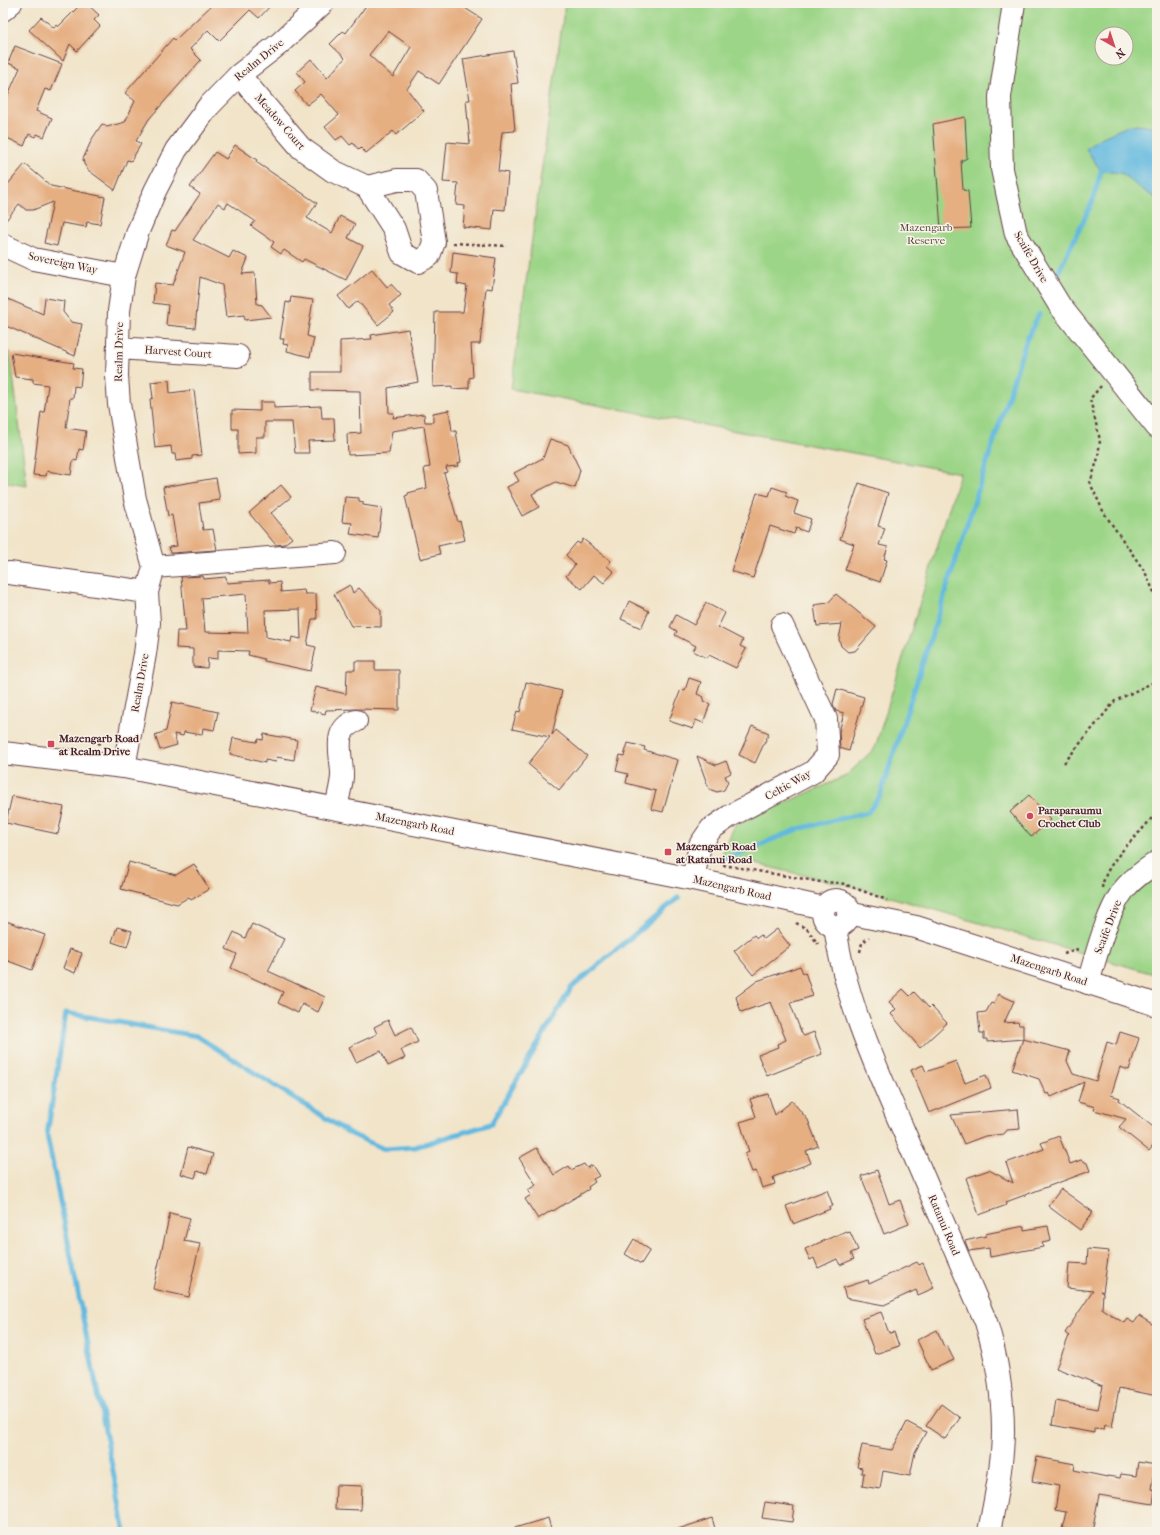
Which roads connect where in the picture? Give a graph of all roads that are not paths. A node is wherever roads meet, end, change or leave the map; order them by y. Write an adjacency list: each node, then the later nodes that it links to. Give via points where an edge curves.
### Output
1 (11, 3): 4 (street)
2 (323, 3): 5 (street, Realm Drive, via 279,44)
3 (1014, 3): 11 (street, Scaife Drive, via 1000,98 1002,169 1016,234 1060,306)
4 (3, 10)
5 (239, 75): 6 (street, Meadow Court, via 300,148 333,171); 8 (street, Realm Drive, via 208,107 176,150 138,231)
6 (367, 187): 6 (street, via 397,180 416,180 426,191 434,242 429,256 418,262 402,253 394,229)
7 (3, 245): 8 (street, Sovereign Way, via 33,258)
8 (124, 276): 9 (street, Realm Drive, via 119,311)
9 (118, 348): 10 (street, Harvest Court); 13 (street, Realm Drive, via 119,404 135,499)
10 (238, 356)
11 (1157, 427)
12 (335, 553): 13 (street)
13 (154, 567): 15 (street, Realm Drive)
14 (9, 573): 15 (street)
15 (147, 592): 19 (street, Realm Drive, via 145,654)
16 (782, 625): 22 (street, Celtic Way, via 826,719 828,755 813,772 730,816 711,829 700,845)
17 (356, 721): 20 (street, via 344,728 338,742 342,776)
18 (3, 753): 19 (street, Mazengarb Road)
19 (124, 767): 20 (street, Mazengarb Road)
20 (336, 808): 22 (street, Mazengarb Road)
21 (1157, 862): 24 (street, Scaife Drive, via 1127,885 1118,898)
22 (692, 879): 23 (street, Mazengarb Road)
23 (836, 916): 24 (street, Mazengarb Road, via 916,927); 26 (street, Ratanui Road, via 838,952 852,1004 880,1076 986,1322 994,1347 1001,1385 1003,1433 997,1490)
24 (1088, 983): 25 (street, Mazengarb Road)
25 (1157, 1005)
26 (989, 1532)

